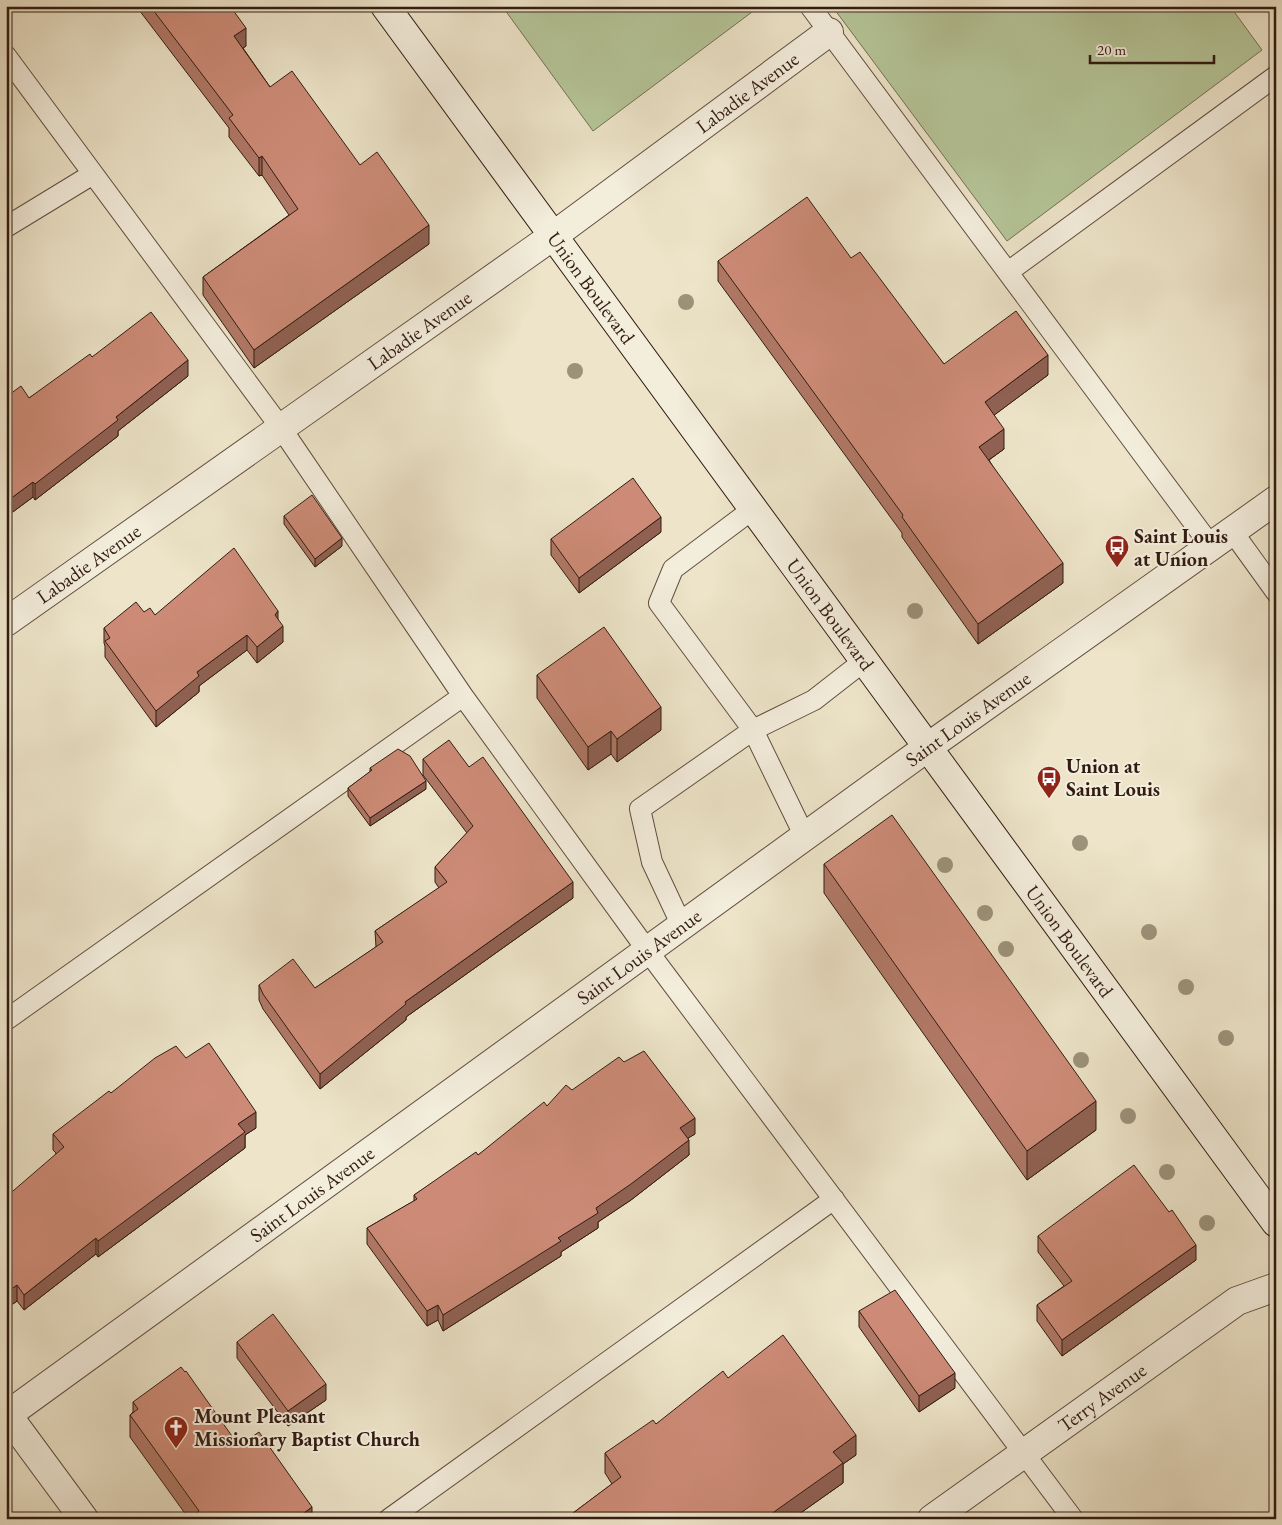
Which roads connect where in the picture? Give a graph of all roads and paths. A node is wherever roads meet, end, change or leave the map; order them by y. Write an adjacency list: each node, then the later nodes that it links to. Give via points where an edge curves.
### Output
1 (385, 6): 8 (street, Union Boulevard)
2 (810, 6): 3 (lane)
3 (829, 32): 8 (street, Labadie Avenue); 9 (lane)
4 (6, 56): 6 (lane)
5 (1276, 76): 9 (lane)
6 (93, 174): 7 (lane); 10 (lane)
7 (6, 227)
8 (553, 236): 10 (street, Labadie Avenue); 12 (street, Union Boulevard)
9 (1008, 272): 13 (lane)
10 (281, 428): 15 (street, Labadie Avenue); 17 (lane)
11 (1276, 500): 13 (street, Saint Louis Avenue)
12 (753, 509): 16 (street, Union Boulevard); 18 (lane, via 673,569 659,604)
13 (1221, 538): 14 (lane); 19 (street, Saint Louis Avenue)
14 (1276, 592)
15 (6, 622)
16 (864, 661): 18 (lane, via 814,700); 19 (street, Union Boulevard)
17 (463, 696): 22 (lane); 23 (lane)
18 (753, 730): 20 (lane); 21 (lane, via 640,809 652,862)
19 (928, 747): 20 (street, Saint Louis Avenue); 25 (street, Union Boulevard)
20 (805, 837): 21 (street, Saint Louis Avenue)
21 (682, 926): 22 (street, Saint Louis Avenue)
22 (647, 950): 24 (lane); 27 (street, Saint Louis Avenue)
23 (6, 1020)
24 (834, 1199): 28 (lane); 30 (lane)
25 (1276, 1223)
26 (1276, 1287): 28 (street, Terry Avenue, via 1237,1301)
27 (7, 1415): 29 (street)
28 (1024, 1453): 31 (street, Terry Avenue); 32 (lane)
29 (84, 1519)
30 (389, 1519)
31 (932, 1519)
32 (1073, 1519)

